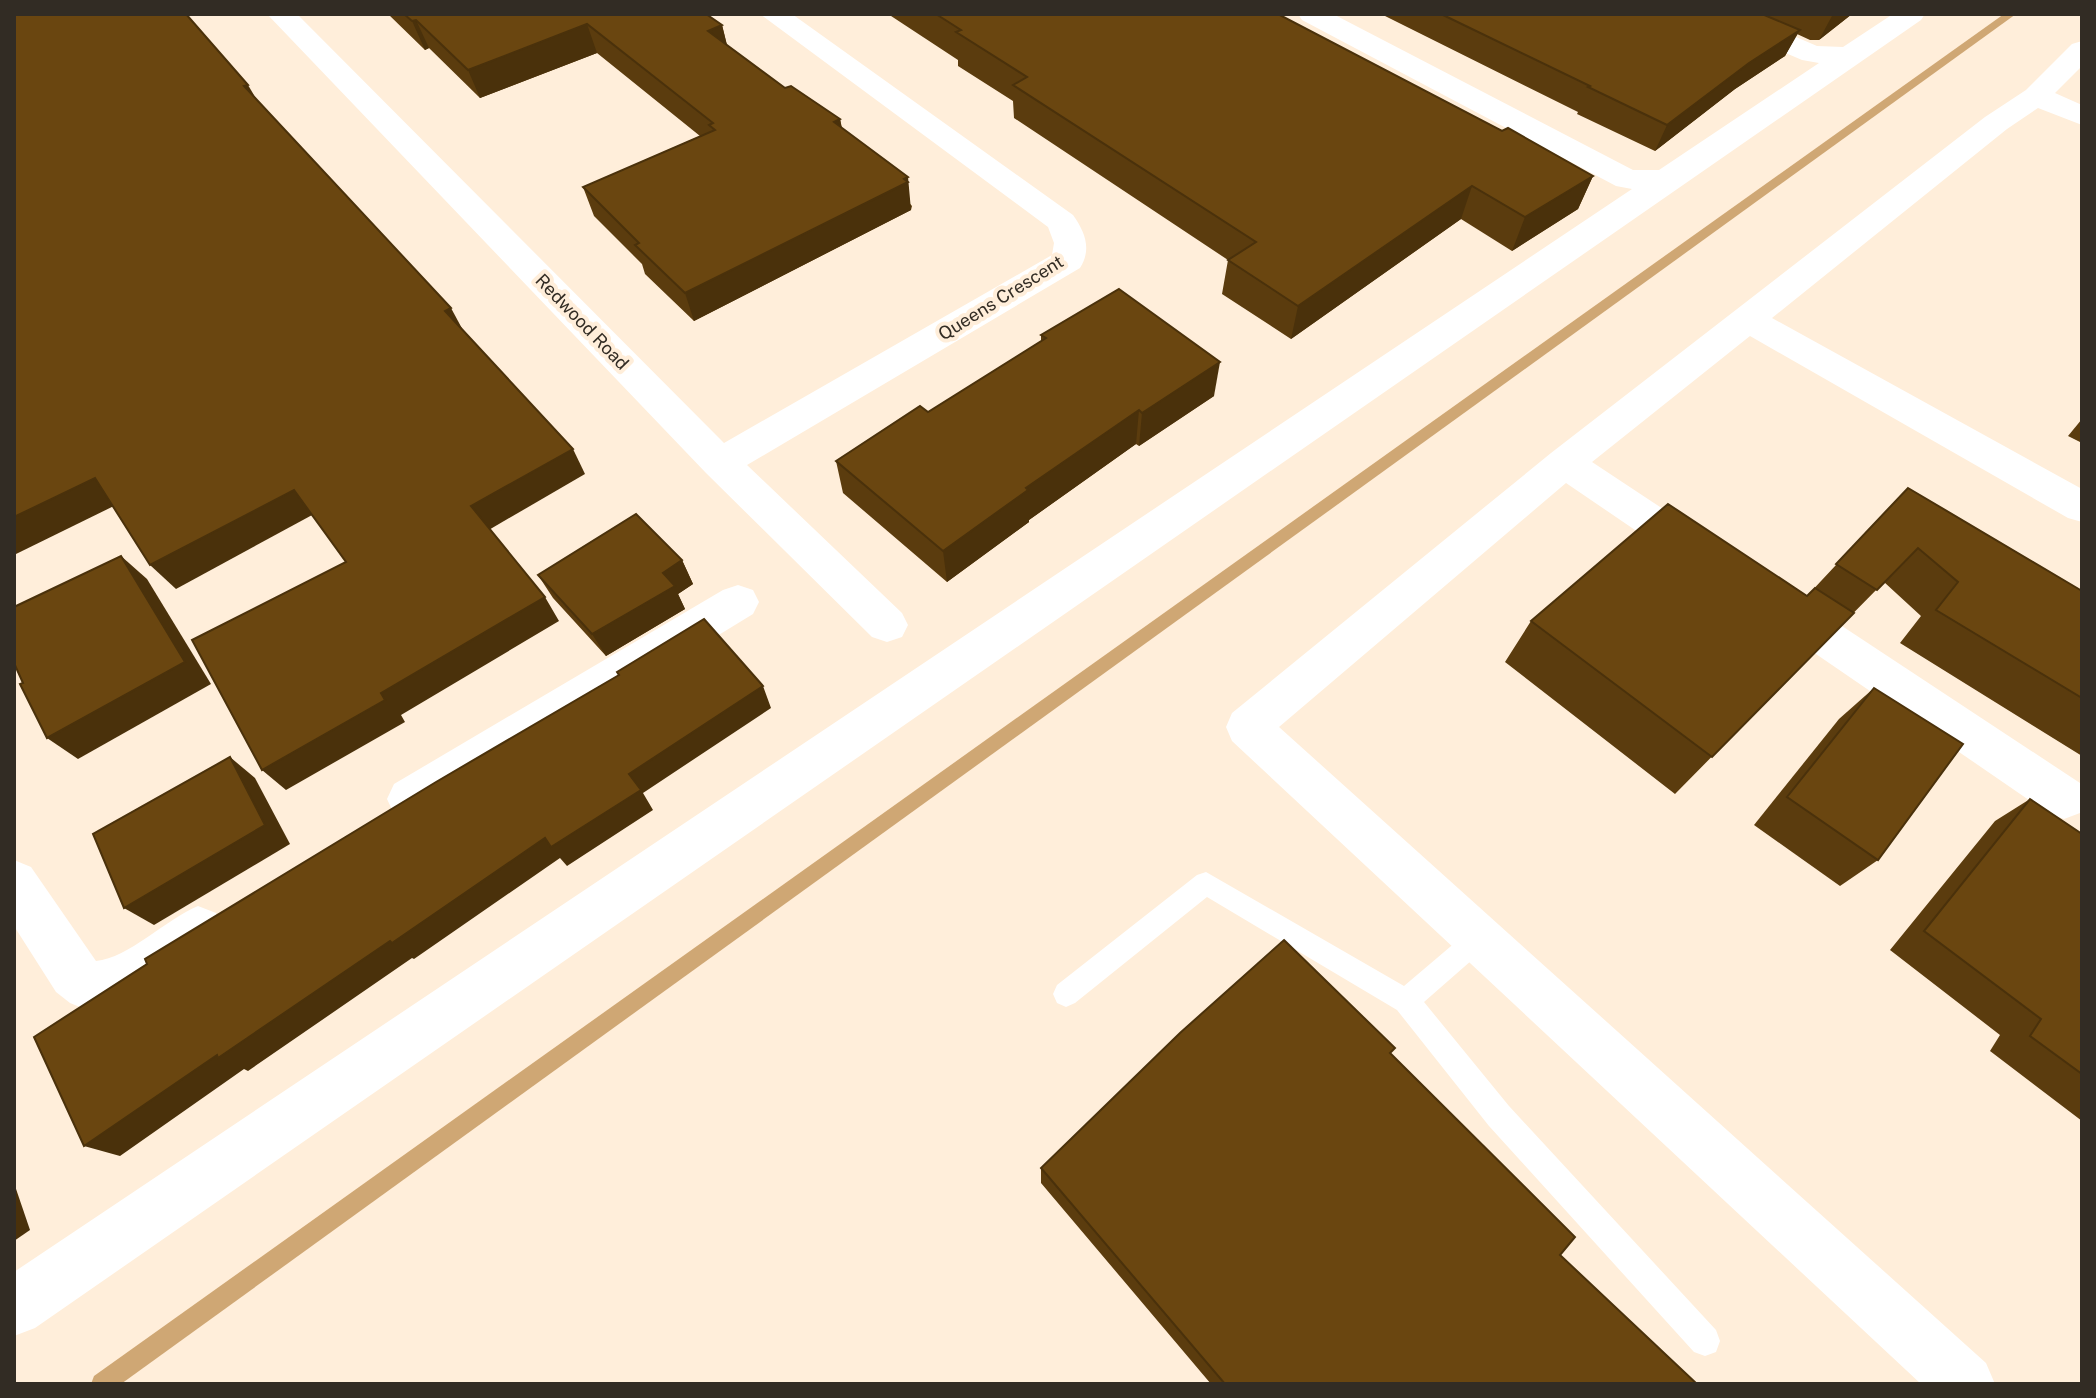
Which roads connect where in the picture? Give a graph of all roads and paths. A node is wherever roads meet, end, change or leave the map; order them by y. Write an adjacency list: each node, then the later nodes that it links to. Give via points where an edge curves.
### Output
1 (281, 14): 12 (street, Redwood Road)
2 (774, 14): 12 (street, Queens Crescent, via 1062,222 1071,243 1068,260)
3 (1312, 14): 10 (street, via 1627,179)
4 (1719, 14): 7 (street, via 1812,54)
5 (1911, 14): 7 (street)
6 (2082, 50): 8 (street)
7 (1849, 56): 10 (street)
8 (2036, 96): 9 (street); 11 (street)
9 (2082, 116)
10 (1665, 180): 24 (street)
11 (1749, 320): 13 (street); 14 (street)
12 (720, 463): 16 (street, Redwood Road)
13 (1565, 463): 17 (street); 21 (street, via 1248,727)
14 (2082, 507)
15 (738, 602): 18 (street)
16 (887, 625)
17 (2064, 798)
18 (373, 821)
19 (14, 883): 20 (street, via 74,975 88,986 105,986 123,977)
20 (228, 911)
21 (1479, 938): 23 (lane); 26 (street)
22 (1066, 994): 23 (lane, via 1206,883)
23 (1406, 1001): 25 (lane, via 1499,1116)
24 (14, 1307)
25 (1705, 1341)
26 (1965, 1384)

